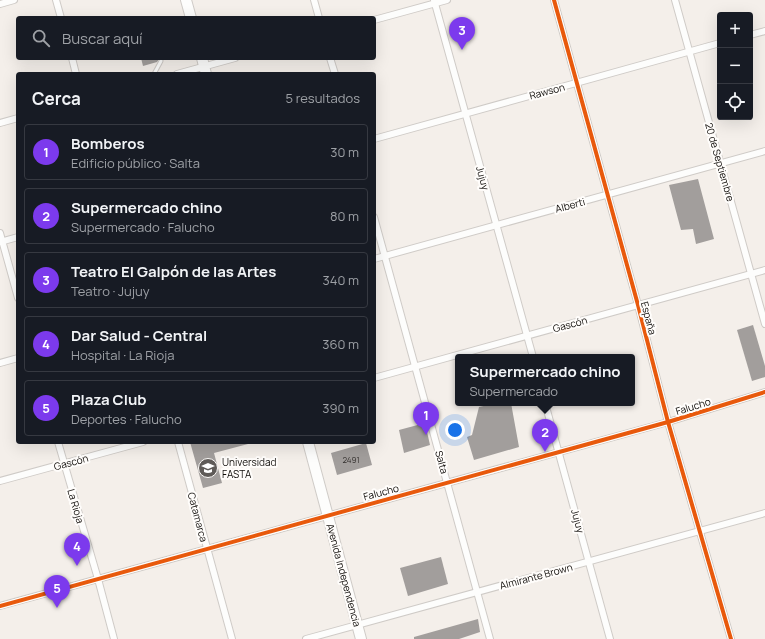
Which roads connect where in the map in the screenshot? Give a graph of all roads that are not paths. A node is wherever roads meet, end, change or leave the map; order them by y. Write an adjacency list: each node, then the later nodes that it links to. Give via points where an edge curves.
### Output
1 (14, 0): 9 (street)
2 (56, 0): 10 (street)
3 (186, 0): 11 (main road)
4 (314, 0): 12 (street)
5 (447, 0): 8 (street)
6 (554, 0): 27 (street, España)
7 (675, 0): 17 (street, 20 de Septiembre)
8 (435, 2): 13 (street); 28 (street, Jujuy)
9 (0, 4)
10 (60, 16)
11 (190, 16)
12 (318, 16)
13 (376, 19)
14 (765, 31): 15 (street)
15 (753, 34)
16 (717, 44): 17 (street, Rawson)
17 (689, 51): 27 (street, Rawson); 33 (street, 20 de Septiembre)
18 (72, 60): 23 (street)
19 (227, 60): 22 (street)
20 (331, 60): 26 (street)
21 (161, 61): 24 (lane)
22 (204, 66): 25 (street)
23 (76, 72)
24 (155, 72)
25 (184, 72)
26 (334, 72)
27 (576, 83): 28 (street, Rawson); 34 (street, España)
28 (466, 113): 31 (street, Rawson); 36 (street, Jujuy)
29 (16, 119): 30 (street)
30 (0, 123)
31 (376, 138)
32 (765, 151): 33 (street, Alberti)
33 (720, 164): 34 (street, Alberti); 43 (street, 20 de Septiembre)
34 (607, 195): 36 (street, Alberti); 45 (street, España)
35 (376, 224): 40 (street, Salta)
36 (496, 226): 40 (street, Alberti); 47 (street, Jujuy)
37 (0, 233): 39 (street)
38 (16, 238): 39 (street)
39 (1, 242): 44 (street)
40 (385, 256): 41 (street, Alberti); 53 (street, Salta)
41 (376, 258)
42 (765, 270): 43 (street, Gascón)
43 (751, 274): 45 (street, Gascón); 46 (street, 20 de Septiembre)
44 (16, 291)
45 (638, 305): 47 (street, Gascón); 57 (street, España)
46 (765, 324)
47 (527, 336): 48 (street, Gascón); 49 (street, Jujuy)
48 (463, 354)
49 (532, 354)
50 (455, 356): 53 (street, Gascón)
51 (16, 359): 52 (street)
52 (0, 363)
53 (416, 367): 54 (street, Gascón); 65 (street, Salta)
54 (376, 377)
55 (765, 392): 57 (street, Falucho)
56 (546, 406): 62 (street, Jujuy)
57 (668, 422): 62 (street, Falucho); 68 (street, España)
58 (59, 444): 63 (street, La Rioja)
59 (136, 444): 63 (street, Gascón)
60 (179, 444): 69 (street, Catamarca)
61 (309, 444): 67 (main road, Avenida Independencia)
62 (559, 452): 65 (street, Falucho); 70 (street, Jujuy)
63 (64, 464): 64 (street, Gascón); 71 (street, La Rioja)
64 (0, 481)
65 (448, 482): 67 (street, Falucho); 72 (street, Salta)
66 (765, 513): 68 (street, Almirante Brown)
67 (328, 515): 69 (street, Falucho); 74 (main road, Avenida Independencia)
68 (700, 531): 70 (street, Almirante Brown); 81 (street, España)
69 (207, 548): 71 (street, Falucho); 76 (street, Catamarca)
70 (589, 562): 72 (street, Almirante Brown); 80 (street, Jujuy)
71 (98, 579): 73 (street, Falucho); 75 (street, La Rioja)
72 (477, 592): 74 (street, Almirante Brown); 79 (street, Salta)
73 (0, 606)
74 (357, 625): 77 (street, Almirante Brown); 78 (main road, Avenida Independencia)
75 (114, 639)
76 (232, 639)
77 (306, 639)
78 (361, 639)
79 (490, 639)
80 (610, 639)
81 (731, 639)

